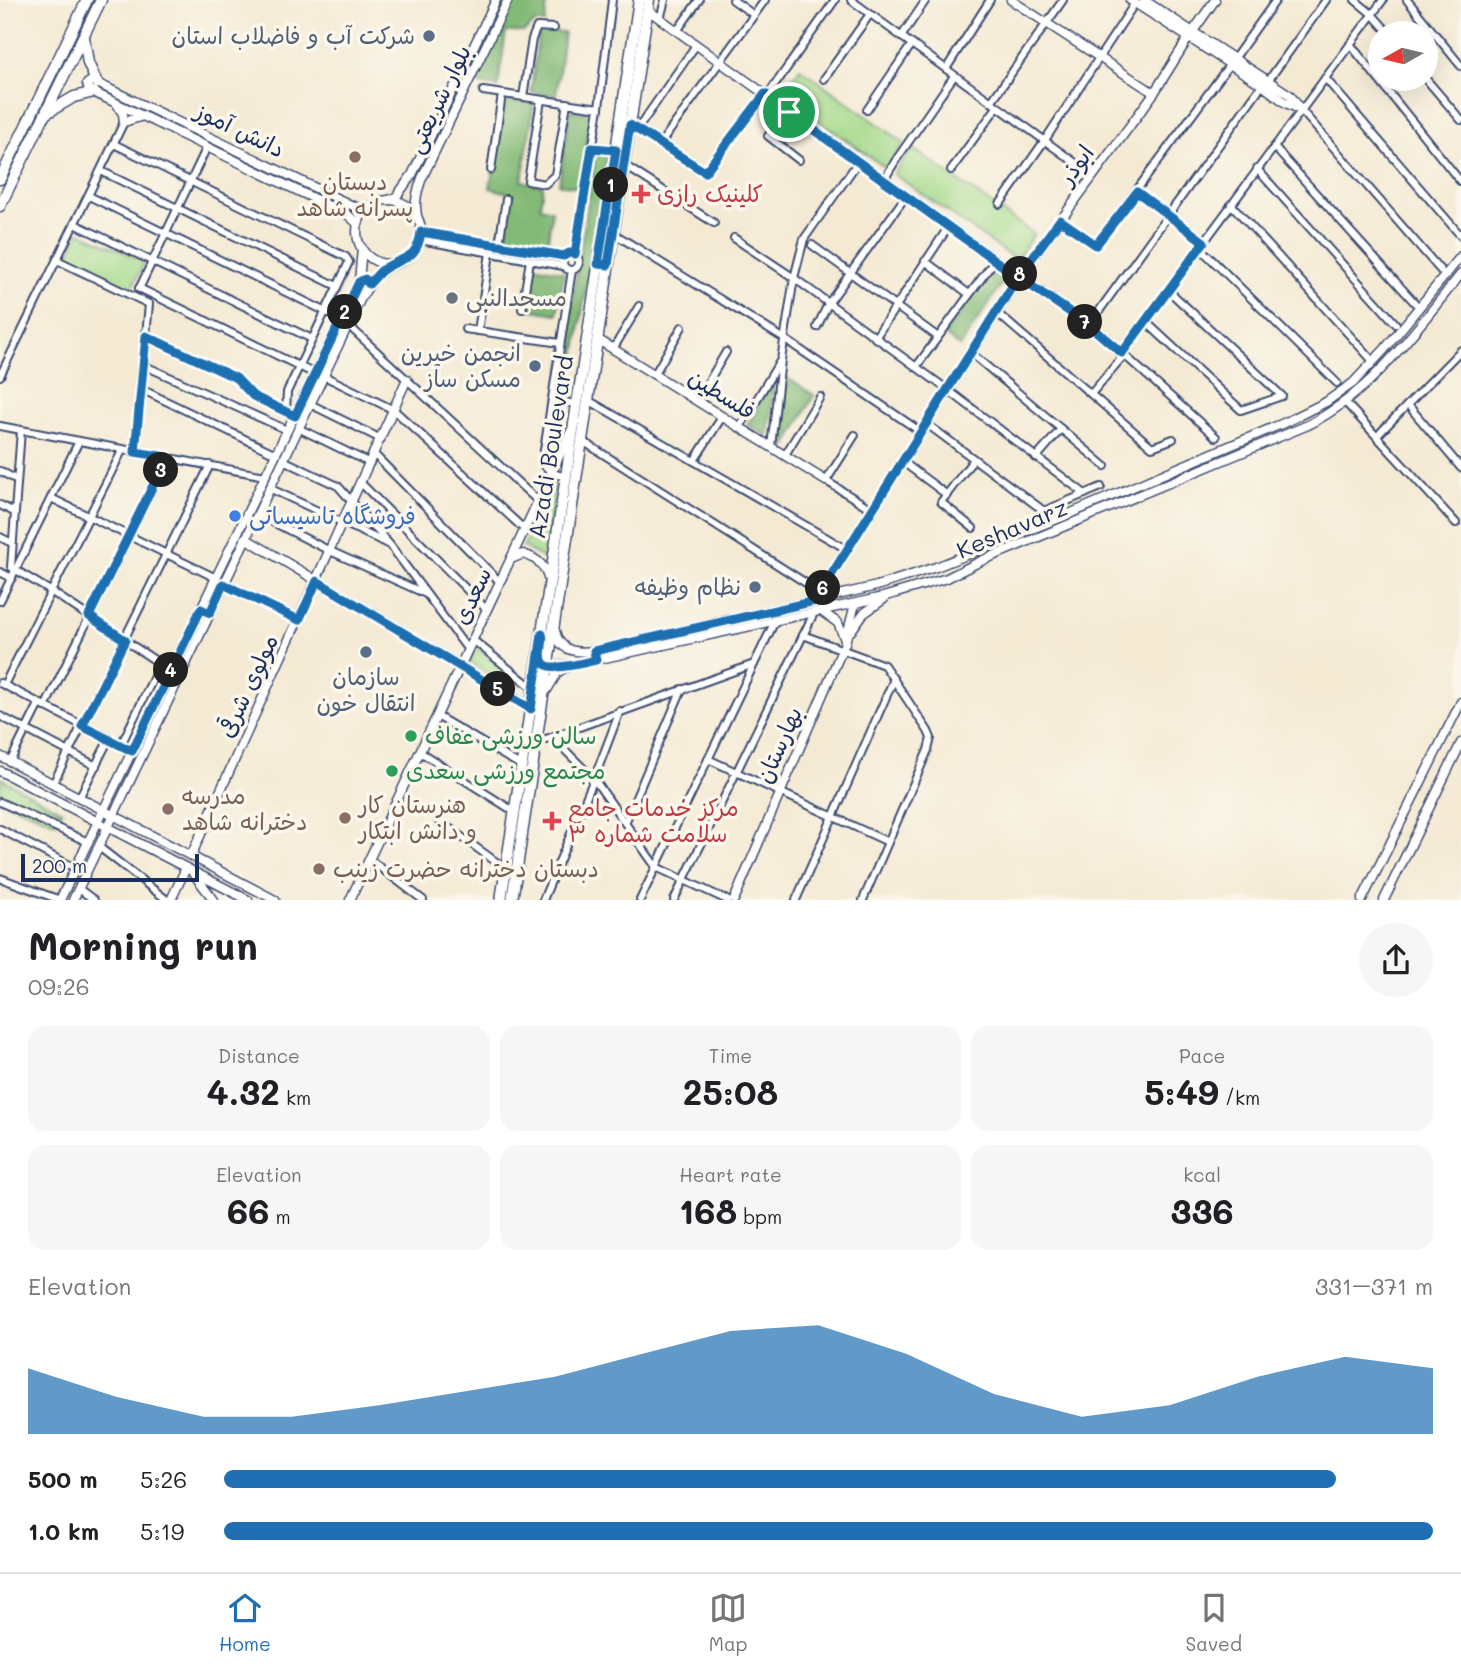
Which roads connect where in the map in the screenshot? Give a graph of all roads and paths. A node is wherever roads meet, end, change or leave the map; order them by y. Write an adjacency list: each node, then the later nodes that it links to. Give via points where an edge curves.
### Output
1 (87, 0): 86 (main road)
2 (102, 0): 35 (main road)
3 (496, 0): 94 (main road, بلوار شریعتی, via 412,175)
4 (508, 0): 101 (main road, بلوار شریعتی, via 422,178 416,194)
5 (612, 0): 61 (street)
6 (639, 0): 77 (main road, Azadi Boulevard)
7 (665, 0): 30 (street)
8 (699, 0): 34 (street)
9 (733, 0): 29 (street)
10 (765, 0): 29 (street)
11 (835, 0): 55 (street)
12 (851, 0): 25 (street)
13 (926, 0): 37 (street)
14 (990, 0): 45 (street)
15 (1011, 0): 32 (main road)
16 (1063, 0): 32 (street)
17 (1144, 0): 36 (main road)
18 (1215, 0): 36 (main road, ابوذر)
19 (1276, 0): 43 (street)
20 (1326, 0): 49 (street)
21 (1355, 0): 28 (street)
22 (1382, 0): 28 (street)
23 (1407, 0): 44 (street)
24 (1133, 1): 36 (main road); 41 (street)
25 (862, 3): 27 (street)
26 (648, 5): 30 (main road); 69 (main road, Azadi Boulevard)
27 (870, 14): 37 (street); 48 (street)
28 (1372, 14): 31 (street); 39 (street)
29 (754, 15): 42 (street)
30 (660, 19): 34 (main road)
31 (1378, 21)
32 (1046, 23): 41 (main road); 60 (street)
33 (554, 28): 56 (street, via 537,27)
34 (677, 31): 40 (main road)
35 (84, 35): 50 (main road); 65 (main road)
36 (1191, 35): 43 (main road); 53 (main road, ابوذر)
37 (901, 37): 38 (street)
38 (912, 44): 45 (street); 62 (street)
39 (1350, 44): 47 (street); 88 (street)
40 (696, 45): 42 (main road); 69 (street)
41 (1099, 57): 53 (main road); 71 (street)
42 (720, 62): 55 (main road); 73 (street)
43 (1232, 62): 49 (main road); 90 (street)
44 (1461, 66)
45 (946, 69): 46 (street)
46 (954, 76): 60 (street); 87 (street)
47 (1325, 78): 63 (street); 110 (street)
48 (824, 79)
49 (1265, 83): 63 (main road); 100 (street)
50 (96, 88): 59 (main road, دانش آموز); 65 (main road); 70 (main road, دانش آموز)
51 (483, 91): 54 (street)
52 (1436, 91): 67 (street)
53 (1154, 93): 85 (main road, ابوذر)
54 (502, 94): 56 (street); 82 (street)
55 (766, 95): 64 (main road); 73 (street, via 705,172)
56 (523, 97): 57 (street)
57 (541, 100): 58 (street); 58 (street, via 528,181 545,184 555,176)
58 (567, 103): 61 (street)
59 (117, 104): 66 (main road, دانش آموز); 68 (main road)
60 (994, 104): 71 (street); 83 (street)
61 (598, 108): 76 (street)
62 (867, 110)
63 (1301, 110): 75 (street); 129 (street)
64 (789, 112): 78 (street, via 768,136); 79 (main road)
65 (47, 113): 97 (main road)
66 (144, 117): 68 (main road); 74 (main road, دانش آموز)
67 (1461, 120)
68 (124, 122): 72 (street)
69 (634, 127): 73 (street); 80 (main road, Azadi Boulevard)
70 (211, 138): 74 (main road); 99 (main road, دانش آموز)
71 (1045, 140): 85 (street); 95 (street)
72 (114, 144): 84 (street); 89 (street)
73 (660, 144)
74 (207, 147): 89 (street); 104 (main road, دانش آموز)
75 (1274, 147): 81 (street); 141 (street)
76 (592, 148): 77 (street); 117 (street)
77 (616, 150): 126 (main road, Azadi Boulevard)
78 (799, 160)
79 (858, 162): 87 (main road); 133 (street, via 804,239)
80 (624, 165): 103 (street); 108 (main road, Azadi Boulevard)
81 (1257, 169): 96 (street); 150 (street)
82 (491, 170)
83 (951, 170)
84 (101, 171): 91 (street); 98 (street)
85 (1092, 175): 102 (main road, ابوذر)
86 (0, 178)
87 (884, 180): 92 (main road)
88 (1460, 180)
89 (190, 182): 98 (street); 136 (street, via 346,257 349,262)
90 (1137, 192): 100 (street); 102 (street, via 1096,245)
91 (89, 196): 105 (street); 107 (street)
92 (906, 196): 106 (main road); 130 (street)
93 (506, 199): 113 (street)
94 (389, 200): 99 (main road); 101 (main road, via 405,204)
95 (1000, 204)
96 (1231, 204): 112 (street); 168 (street)
97 (0, 206)
98 (177, 208): 107 (street); 136 (street)
99 (366, 210): 104 (main road)
100 (1169, 215): 112 (street); 151 (street)
101 (417, 216): 109 (main road)
102 (1060, 220): 132 (main road, ابوذر)
103 (713, 223)
104 (359, 224): 115 (main road)
105 (75, 225): 120 (street); 123 (street)
106 (949, 226): 122 (main road); 124 (street)
107 (165, 233): 123 (street); 146 (street)
108 (613, 233): 126 (main road, Azadi Boulevard); 161 (street)
109 (421, 236): 113 (street); 116 (street); 125 (main road, via 412,255)
110 (1461, 236)
111 (734, 238): 133 (street)
112 (1202, 244): 138 (street); 177 (street)
113 (499, 245): 118 (street)
114 (812, 245): 130 (street)
115 (362, 248): 125 (main road, via 373,260); 134 (main road)
116 (490, 253): 121 (street); 155 (street)
117 (575, 254): 118 (street); 128 (street, via 579,263)
118 (564, 256): 127 (street)
119 (1461, 257): 244 (main road, Keshavarz, via 1384,350 1343,391 1286,422)
120 (57, 260): 140 (street); 175 (street)
121 (530, 260): 127 (street); 145 (street)
122 (995, 260): 132 (main road); 139 (street)
123 (152, 261): 137 (street); 159 (street)
124 (925, 261): 139 (street); 143 (street)
125 (398, 263): 135 (main road, via 382,270)
126 (603, 264): 160 (main road, Azadi Boulevard); 187 (main road, Azadi Boulevard)
127 (563, 266): 128 (street)
128 (572, 270): 162 (street)
129 (1441, 271)
130 (851, 273): 142 (street); 143 (street)
131 (1461, 274): 185 (main road, Keshavarz, via 1377,373)
132 (1018, 277): 147 (main road, ابوذر); 151 (main road)
133 (794, 278): 142 (street); 161 (street)
134 (359, 282): 135 (main road, via 365,279); 149 (main road)
135 (369, 284): 149 (main road)
136 (337, 286): 146 (street)
137 (139, 288): 140 (street); 171 (street)
138 (1168, 290): 148 (street); 148 (street, via 1282,396 1241,410)
139 (969, 294): 157 (street)
140 (135, 297): 156 (street, via 149,304)
141 (1415, 303)
142 (828, 304): 153 (street); 158 (street)
143 (895, 304): 157 (street); 158 (street)
144 (639, 306): 163 (street)
145 (522, 309)
146 (325, 311): 149 (street); 159 (street)
147 (996, 312): 166 (main road, ابوذر); 180 (street)
148 (1145, 321): 167 (street)
149 (345, 322): 174 (main road); 176 (street)
150 (1396, 324)
151 (1089, 325): 167 (main road)
152 (682, 327): 173 (street)
153 (817, 327)
154 (465, 329): 155 (street)
155 (478, 331): 162 (street)
156 (146, 336): 170 (street); 190 (street, via 236,378 253,396)
157 (938, 337): 172 (street)
158 (875, 338): 172 (street)
159 (312, 339): 171 (street)
160 (597, 339): 163 (main road, فلسطین); 183 (main road, Azadi Boulevard)
161 (786, 340): 169 (street); 200 (street)
162 (560, 343): 182 (street)
163 (613, 349): 173 (main road, فلسطین)
164 (1461, 350): 188 (street)
165 (726, 352): 184 (street)
166 (971, 353): 179 (main road, ابوذر); 197 (street)
167 (1123, 354): 180 (street); 203 (street)
168 (1370, 359)
169 (781, 360): 196 (street); 208 (street)
170 (143, 365): 178 (street); 199 (street)
171 (299, 366): 174 (street); 190 (street, via 286,392)
172 (915, 367): 179 (street)
173 (654, 374): 184 (main road, فلسطین)
174 (319, 375): 186 (main road); 189 (street); 190 (main road)
175 (0, 376)
176 (407, 379): 189 (main road, مولوی شرقی); 236 (street)
177 (1337, 383)
178 (141, 390): 210 (street); 214 (street)
179 (948, 390): 193 (main road, ابوذر); 215 (street)
180 (1091, 394): 205 (street, via 1152,447)
181 (820, 397): 212 (street)
182 (552, 400): 187 (street); 224 (street, via 542,463)
183 (587, 400): 206 (main road, Azadi Boulevard); 217 (street)
184 (697, 401): 191 (main road, فلسطین)
185 (1345, 402): 202 (street); 247 (main road, Keshavarz, via 1308,425)
186 (310, 404): 195 (main road); 204 (street)
187 (577, 404): 192 (main road, Azadi Boulevard)
188 (1408, 405): 202 (street); 222 (street)
189 (394, 410): 204 (main road, مولوی شرقی); 246 (street)
190 (290, 414): 199 (main road)
191 (722, 417): 196 (main road, فلسطین); 217 (street)
192 (574, 423): 224 (main road, سعدی); 226 (main road, Azadi Boulevard)
193 (927, 424): 200 (main road, ابوذر); 216 (street)
194 (0, 426): 198 (street)
195 (298, 428): 214 (main road); 219 (street)
196 (740, 428): 208 (main road, فلسطین)
197 (1060, 429): 215 (street); 221 (street)
198 (20, 430): 207 (street); 227 (street)
199 (287, 430): 214 (main road)
200 (921, 432): 218 (main road, ابوذر)
201 (855, 435): 228 (street)
202 (1377, 436): 242 (street)
203 (1216, 437)
204 (380, 439): 211 (main road, مولوی شرقی)
205 (1173, 439)
206 (581, 440): 267 (street); 279 (main road, Azadi Boulevard)
207 (79, 441): 209 (street); 234 (street)
208 (771, 447): 212 (main road, فلسطین)
209 (123, 449): 210 (street); 241 (street)
210 (135, 452): 213 (street)
211 (374, 454): 219 (main road, مولوی شرقی); 263 (street)
212 (785, 455): 228 (main road, فلسطین)
213 (167, 457): 220 (street); 248 (street)
214 (279, 457): 225 (main road); 231 (main road); 235 (street, via 338,486)
215 (1037, 457): 232 (street)
216 (974, 459): 232 (street, via 1044,511); 233 (street)
217 (694, 461): 253 (street)
218 (903, 462): 233 (street); 238 (main road, ابوذر)
219 (370, 463): 229 (main road, مولوی شرقی)
220 (210, 466): 225 (street); 255 (street)
221 (1105, 466)
222 (1461, 468)
223 (0, 471): 227 (street)
224 (552, 473): 226 (street); 236 (main road, سعدی)
225 (265, 476): 261 (main road)
226 (566, 477): 265 (main road, Azadi Boulevard)
227 (17, 480): 239 (street)
228 (826, 481): 238 (street)
229 (361, 483): 235 (main road, مولوی شرقی); 274 (street)
230 (1101, 487): 232 (street)
231 (269, 488): 240 (main road); 243 (street)
232 (1085, 494)
233 (947, 495): 245 (street, via 941,502)
234 (51, 498): 241 (street); 258 (street)
235 (352, 502): 243 (main road, مولوی شرقی); 252 (street)
236 (539, 502): 246 (main road, سعدی)
237 (0, 505): 239 (street)
238 (873, 510): 253 (main road, ابوذر)
239 (14, 512): 251 (street)
240 (257, 513): 250 (main road); 254 (street)
241 (90, 517): 248 (street); 266 (street)
242 (1456, 523)
243 (342, 524): 252 (street); 254 (main road, مولوی شرقی)
244 (1042, 525): 247 (main road); 257 (main road, Keshavarz)
245 (972, 528)
246 (525, 530): 256 (main road, سعدی)
247 (1046, 535): 269 (main road, Keshavarz, via 947,578)
248 (129, 536): 255 (street); 278 (street)
249 (0, 537): 251 (street)
250 (245, 538): 262 (main road); 264 (main road)
251 (12, 543): 258 (street, via 11,568)
252 (390, 545): 268 (street)
253 (848, 550): 267 (main road, ابوذر)
254 (330, 551): 262 (main road, مولوی شرقی); 268 (street)
255 (167, 555): 261 (street); 285 (street)
256 (511, 559): 263 (main road, سعدی); 265 (main road, via 523,554 538,561)
257 (936, 567): 271 (main road, Keshavarz); 272 (main road)
258 (16, 570): 260 (street); 266 (street)
259 (0, 572): 260 (street)
260 (12, 578): 270 (street)
261 (216, 578): 273 (main road)
262 (317, 581): 280 (main road, مولوی شرقی); 295 (main road)
263 (500, 582): 274 (main road, سعدی)
264 (223, 584): 277 (main road); 280 (street)
265 (550, 584): 283 (main road, Azadi Boulevard)
266 (52, 592): 278 (street); 298 (street)
267 (820, 592): 271 (main road, ابوذر)
268 (428, 595): 289 (street)
269 (889, 596): 272 (main road, Keshavarz); 288 (main road, via 863,614)
270 (0, 601)
271 (815, 601): 275 (main road, Keshavarz)
272 (855, 604): 275 (main road, via 840,600); 276 (main road, Keshavarz); 288 (main road, بهارستان)
273 (201, 609): 277 (main road); 296 (main road)
274 (487, 610): 286 (main road, سعدی)
275 (768, 611): 282 (main road, Keshavarz)
276 (817, 612): 281 (main road, Keshavarz); 284 (street); 288 (main road, via 838,623)
277 (210, 613): 329 (main road)
278 (89, 616): 285 (street); 302 (street)
279 (554, 617): 290 (main road, Keshavarz, via 556,638 566,649); 293 (main road, Azadi Boulevard)
280 (299, 620): 347 (main road, مولوی شرقی)
281 (775, 621): 287 (main road, Keshavarz); 292 (street)
282 (684, 630): 287 (main road); 290 (main road, Keshavarz)
283 (542, 634): 293 (main road, via 541,659); 299 (main road, Azadi Boulevard)
284 (803, 635): 288 (street); 324 (street)
285 (125, 640): 291 (street); 308 (street)
286 (473, 640): 289 (main road, سعدی); 299 (street)
287 (686, 640): 290 (main road, Keshavarz)
288 (844, 646): 297 (street, via 884,665); 328 (main road, بهارستان)
289 (468, 650): 295 (main road, سعدی)
290 (595, 655): 294 (main road, Keshavarz)
291 (160, 664): 296 (street); 314 (street)
292 (754, 664): 300 (street); 319 (street)
293 (547, 666): 294 (main road); 307 (main road, Azadi Boulevard)
294 (568, 666): 307 (main road, via 552,678)
295 (460, 667): 303 (main road); 306 (main road, سعدی)
296 (171, 671): 315 (main road)
297 (894, 679): 336 (street); 345 (street, via 931,738)
298 (2, 684): 302 (street)
299 (534, 689): 303 (main road, Azadi Boulevard)
300 (682, 689): 304 (street); 339 (street)
301 (1461, 702): 376 (main road)
302 (42, 705): 308 (street); 309 (street)
303 (531, 709): 322 (main road, Azadi Boulevard)
304 (620, 711): 310 (street); 325 (street)
305 (0, 716): 309 (street)
306 (437, 716): 317 (main road, سعدی); 322 (street)
307 (539, 717): 312 (main road, Azadi Boulevard)
308 (82, 726): 311 (street); 316 (street)
309 (27, 730): 316 (street); 320 (street)
310 (552, 737): 312 (street); 325 (street)
311 (109, 739): 314 (street); 321 (street)
312 (535, 743): 367 (main road, Azadi Boulevard)
313 (1461, 743): 377 (main road)
314 (121, 745): 315 (street)
315 (132, 751): 327 (main road)
316 (69, 752): 321 (street); 326 (street)
317 (420, 752): 334 (street); 348 (main road, سعدی)
318 (0, 757): 320 (main road)
319 (708, 759): 324 (street); 349 (street)
320 (10, 762): 326 (main road)
321 (96, 766): 330 (street)
322 (522, 766): 334 (main road, Azadi Boulevard)
323 (0, 771): 333 (main road)
324 (736, 773): 328 (street); 354 (street)
325 (594, 779): 339 (street); 368 (street)
326 (53, 784): 330 (main road)
327 (113, 790): 329 (main road, via 116,801); 330 (main road, via 99,799); 332 (main road)
328 (779, 793): 336 (street); 373 (main road, بهارستان)
329 (124, 795): 335 (main road); 341 (main road, via 125,814)
330 (81, 799): 332 (main road)
331 (0, 802): 344 (street)
332 (103, 811): 335 (main road); 338 (main road)
333 (78, 812): 338 (main road); 344 (main road, via 86,824)
334 (515, 812): 351 (main road, Azadi Boulevard)
335 (114, 816): 340 (main road); 341 (main road)
336 (831, 817): 345 (street); 374 (street)
337 (438, 820): 351 (street)
338 (97, 822): 340 (main road); 344 (main road)
339 (625, 823): 349 (street)
340 (108, 828): 343 (main road); 346 (main road)
341 (137, 828): 347 (main road)
342 (0, 829): 350 (street)
343 (127, 838): 346 (main road); 352 (main road)
344 (88, 842): 350 (main road)
345 (888, 842): 375 (street)
346 (99, 847): 355 (main road); 360 (street)
347 (191, 856): 363 (main road)
348 (369, 859): 364 (main road, سعدی); 365 (street)
349 (656, 867): 354 (street); 356 (street)
350 (75, 868): 357 (main road)
351 (506, 869): 366 (main road, Azadi Boulevard)
352 (189, 870): 360 (main road); 361 (main road); 362 (main road)
353 (0, 878): 357 (street)
354 (684, 880): 371 (street); 372 (street)
355 (79, 889): 358 (main road); 359 (street)
356 (645, 891): 369 (street); 370 (street)
357 (60, 900)
358 (74, 900)
359 (94, 900)
360 (169, 900)
361 (214, 900)
362 (248, 900)
363 (275, 900)
364 (350, 900)
365 (424, 900)
366 (500, 900)
367 (512, 900)
368 (543, 900)
369 (640, 900)
370 (650, 900)
371 (674, 900)
372 (727, 900)
373 (734, 900)
374 (796, 900)
375 (863, 900)
376 (1362, 900)
377 (1384, 900)

